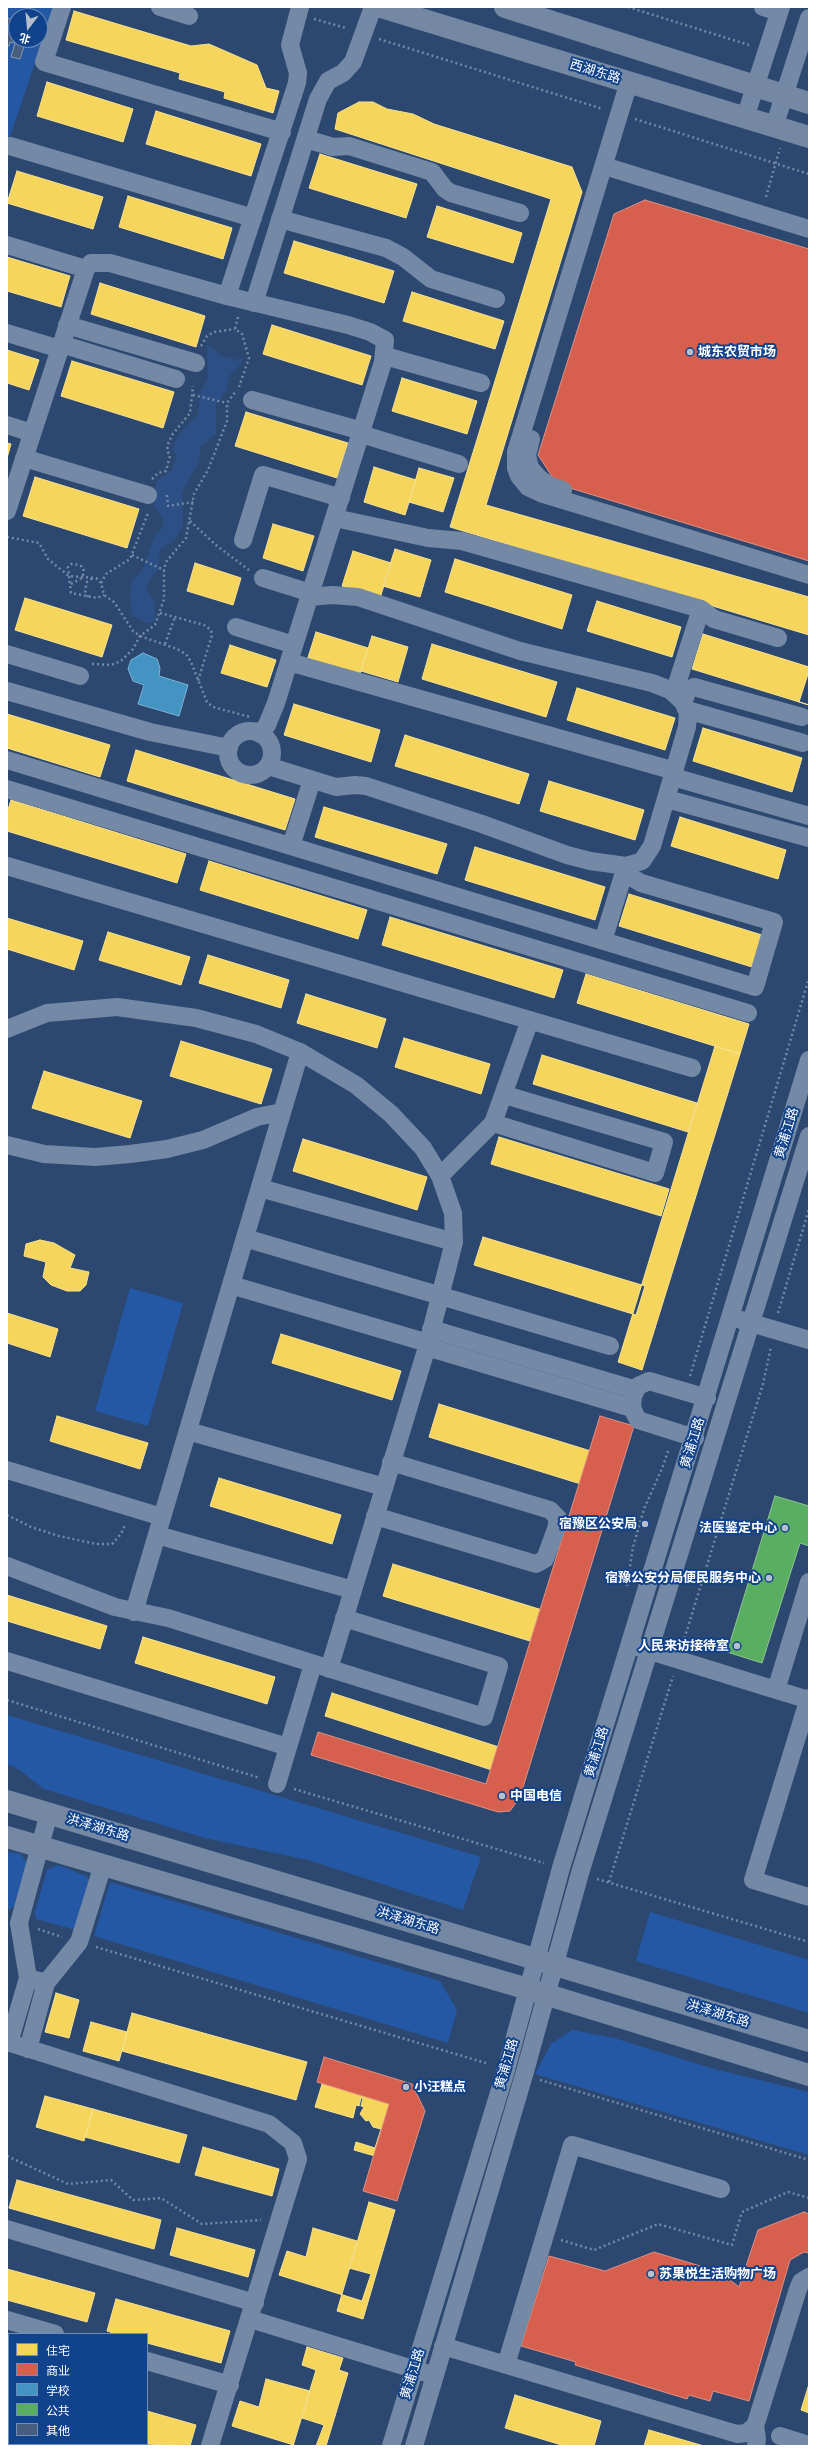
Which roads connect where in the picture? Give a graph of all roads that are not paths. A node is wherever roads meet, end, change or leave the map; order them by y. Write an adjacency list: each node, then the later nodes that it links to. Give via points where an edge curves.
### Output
1 (62, 7): 17 (street, via 44,62)
2 (160, 7): 8 (street)
3 (373, 7): 19 (street, via 353,62 343,73 328,81)
4 (381, 7): 10 (main road, 西湖东路)
5 (505, 7): 11 (main road)
6 (774, 9): 11 (street, via 767,51)
7 (299, 10): 17 (street, via 290,45 298,73 297,83)
8 (189, 16)
9 (809, 18): 12 (street)
10 (634, 84): 14 (street); 15 (main road, 西湖东路)
11 (755, 86): 12 (main road); 15 (street)
12 (784, 95): 13 (main road); 16 (street)
13 (809, 103)
14 (624, 116): 21 (street); 49 (street, via 516,452 519,476 528,487 543,494)
15 (745, 118): 16 (main road, 西湖东路)
16 (780, 128): 18 (main road, 西湖东路)
17 (282, 132): 23 (street)
18 (809, 137)
19 (306, 139): 22 (street, via 333,147 349,146 432,172 445,189 452,193); 24 (street)
20 (10, 146): 23 (street)
21 (614, 169): 25 (street); 48 (street, via 528,449 530,468 551,486)
22 (520, 213)
23 (253, 218): 28 (street)
24 (280, 219): 28 (street); 29 (street, via 386,248 403,257 431,279)
25 (809, 229)
26 (7, 245): 27 (street)
27 (86, 269): 28 (street, via 91,263 110,263); 30 (street)
28 (241, 299): 33 (street, via 370,332 385,340)
29 (496, 299)
30 (67, 325): 32 (street); 34 (street)
31 (7, 333): 32 (street)
32 (61, 347): 35 (street); 39 (street)
33 (385, 356): 36 (street); 40 (street)
34 (196, 363)
35 (176, 379)
36 (481, 383)
37 (252, 400): 40 (street)
38 (7, 425): 39 (street)
39 (32, 433): 41 (street)
40 (361, 433): 42 (street); 44 (street)
41 (24, 458): 43 (street); 45 (street)
42 (459, 464)
43 (155, 495)
44 (341, 498): 46 (street); 47 (street, via 263,474)
45 (7, 511)
46 (335, 518): 51 (street); 52 (street, via 428,538 462,541)
47 (243, 540)
48 (809, 564)
49 (809, 575)
50 (263, 578): 51 (street)
51 (310, 595): 56 (street); 59 (street, via 358,597 520,651 652,683)
52 (701, 609): 54 (street, via 714,619); 59 (street)
53 (236, 627): 56 (street)
54 (778, 638)
55 (7, 654): 57 (street)
56 (292, 654): 61 (street); 66 (street)
57 (80, 676)
58 (7, 691): 63 (street, via 150,732)
59 (681, 702): 60 (street, via 688,690 694,687); 62 (street); 66 (street, via 687,727)
60 (802, 717)
61 (264, 728): 63 (street, via 235,737); 65 (street, via 265,737 272,748)
62 (802, 743)
63 (229, 748): 65 (street, via 231,763 241,773 256,774)
64 (7, 760): 72 (street)
65 (268, 766): 67 (street)
66 (674, 774): 69 (street); 70 (street)
67 (312, 780): 72 (street); 74 (street, via 336,787 366,786 567,855)
68 (7, 789): 76 (street)
69 (667, 798): 71 (street); 74 (street, via 648,854 642,861)
70 (809, 816)
71 (809, 838)
72 (291, 846): 75 (street)
73 (7, 866): 77 (street)
74 (626, 866): 75 (street); 75 (street, via 631,877 641,883 774,922 755,987)
75 (603, 941)
76 (748, 1012)
77 (530, 1020): 80 (street); 82 (street)
78 (7, 1029): 79 (street, via 47,1013 117,1007 196,1018 256,1034)
79 (300, 1052): 84 (street); 88 (street, via 356,1085 391,1114 423,1148)
80 (692, 1068)
81 (808, 1068): 83 (street, 黄浦江路)
82 (505, 1095): 85 (street); 85 (street, via 664,1142 655,1173)
83 (803, 1103): 94 (street, 黄浦江路)
84 (282, 1112): 87 (street, via 257,1117 203,1140 167,1149 130,1154 95,1157 44,1154); 89 (street)
85 (493, 1123): 88 (street)
86 (809, 1136): 95 (street, 黄浦江路)
87 (7, 1145)
88 (440, 1176): 91 (street, via 453,1213)
89 (260, 1188): 90 (street); 91 (street)
90 (245, 1238): 92 (street); 93 (street)
91 (454, 1242): 93 (street)
92 (231, 1285): 96 (street); 102 (street)
93 (440, 1296): 96 (street); 98 (street)
94 (731, 1317): 95 (street); 100 (street, 黄浦江路)
95 (751, 1323): 97 (street); 116 (street, 黄浦江路)
96 (429, 1340): 99 (street); 101 (street); 104 (street)
97 (809, 1340)
98 (610, 1346)
99 (636, 1390): 100 (street, via 638,1386 649,1381); 101 (street)
100 (707, 1398): 103 (street, 黄浦江路)
101 (632, 1408): 103 (street, via 642,1422)
102 (188, 1431): 106 (street); 108 (street)
103 (695, 1438): 115 (street, 黄浦江路)
104 (391, 1462): 106 (street); 107 (street, via 550,1510 558,1518 556,1529 545,1559 536,1564)
105 (7, 1470): 108 (street)
106 (384, 1487): 107 (street)
107 (375, 1516): 112 (street)
108 (162, 1517): 109 (street)
109 (157, 1534): 112 (street); 113 (street)
110 (7, 1566): 113 (street)
111 (809, 1582): 119 (street)
112 (353, 1590): 114 (street)
113 (134, 1612): 118 (street, via 168,1618)
114 (344, 1618): 118 (street); 118 (street, via 499,1666 484,1717)
115 (630, 1645): 116 (street); 130 (street, 黄浦江路, via 561,1868)
116 (649, 1651): 119 (street); 130 (street, 黄浦江路, via 580,1873)
117 (7, 1662): 121 (street)
118 (321, 1667): 121 (street)
119 (776, 1690): 120 (street)
120 (809, 1699): 122 (street)
121 (288, 1747): 123 (street)
122 (801, 1747): 129 (street, via 753,1880)
123 (277, 1784)
124 (7, 1800): 125 (main road, 洪泽湖东路)
125 (49, 1813): 127 (street); 130 (main road, 洪泽湖东路)
126 (7, 1837): 127 (main road)
127 (40, 1846): 128 (main road); 131 (street, via 19,1924)
128 (103, 1865): 132 (street, via 79,1942); 133 (main road)
129 (809, 1897)
130 (545, 1962): 133 (street, 黄浦江路); 134 (main road, 洪泽湖东路)
131 (28, 1978): 132 (street); 135 (street)
132 (46, 1983): 136 (street)
133 (537, 1992): 137 (main road); 144 (street, 黄浦江路, via 524,2075); 147 (street, 黄浦江路, via 506,2070)
134 (809, 2041)
135 (8, 2042): 136 (street)
136 (28, 2049): 141 (street, via 269,2124 293,2143 298,2158)
137 (809, 2075)
138 (721, 2189): 146 (street, via 572,2145)
139 (7, 2229): 141 (street)
140 (809, 2276): 150 (street, via 801,2282 798,2289)
141 (252, 2311): 147 (street); 149 (street)
142 (7, 2320): 143 (street)
143 (51, 2333)
144 (443, 2346): 146 (street); 148 (street, 黄浦江路)
145 (148, 2361): 149 (street)
146 (506, 2365): 150 (street, via 737,2434 746,2433)
147 (414, 2369): 148 (street); 154 (street, 黄浦江路)
148 (435, 2375): 155 (street, 黄浦江路)
149 (230, 2385): 153 (street)
150 (755, 2426): 156 (street)
151 (780, 2436): 152 (street)
152 (809, 2444)
153 (210, 2446)
154 (391, 2446)
155 (414, 2446)
156 (756, 2446)

